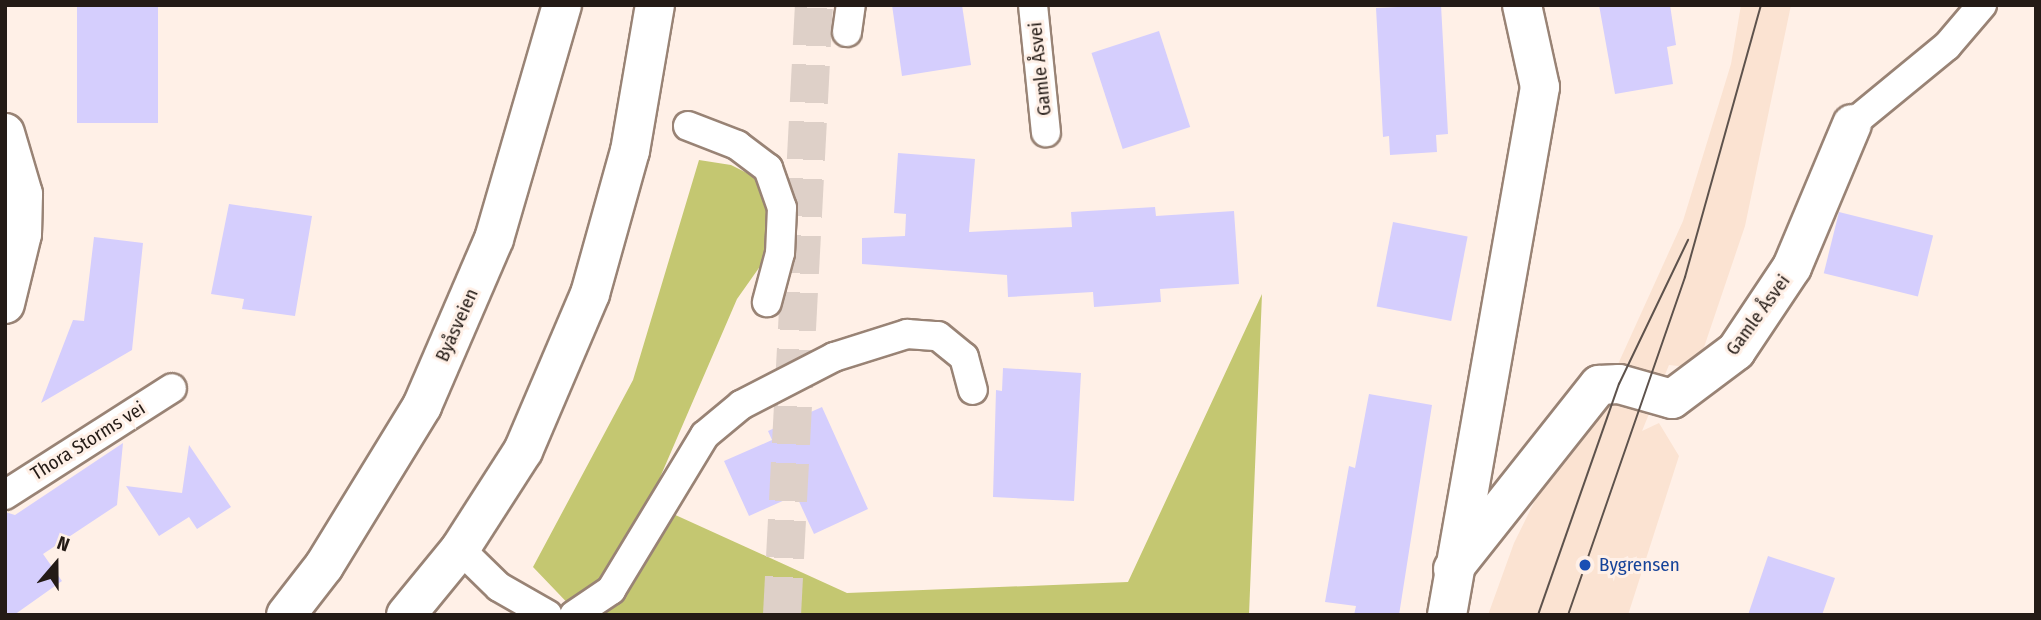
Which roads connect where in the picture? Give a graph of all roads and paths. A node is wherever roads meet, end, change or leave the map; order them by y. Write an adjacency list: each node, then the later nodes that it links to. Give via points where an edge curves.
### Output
1 (562, 5): 17 (street, Byåsveien, via 494,239 422,406 324,566)
2 (655, 5): 15 (street, via 630,150 590,294 523,450)
3 (1033, 5): 8 (lane, Gamle Åsvei)
4 (1522, 5): 16 (street, via 1540,87)
5 (1982, 5): 6 (lane, Gamle Åsvei, via 1947,47)
6 (1852, 124): 16 (street, Gamle Åsvei, via 1792,267 1736,351 1672,399 1619,384 1600,385)
7 (688, 126): 10 (lane, via 737,145 768,168 782,208 780,253)
8 (1046, 132)
9 (5, 133): 11 (street, via 23,194 22,234)
10 (767, 302)
11 (5, 304)
12 (172, 388): 14 (lane, Thora Storms vei, via 61,454)
13 (973, 390): 20 (lane, via 964,357 938,336 907,334 834,357 741,405 705,435 611,590)
14 (5, 495)
15 (460, 549): 18 (street); 19 (lane, via 499,587)
16 (1452, 569): 21 (street)
17 (286, 615)
18 (406, 615)
19 (548, 615)
20 (574, 615)
21 (1447, 615)

